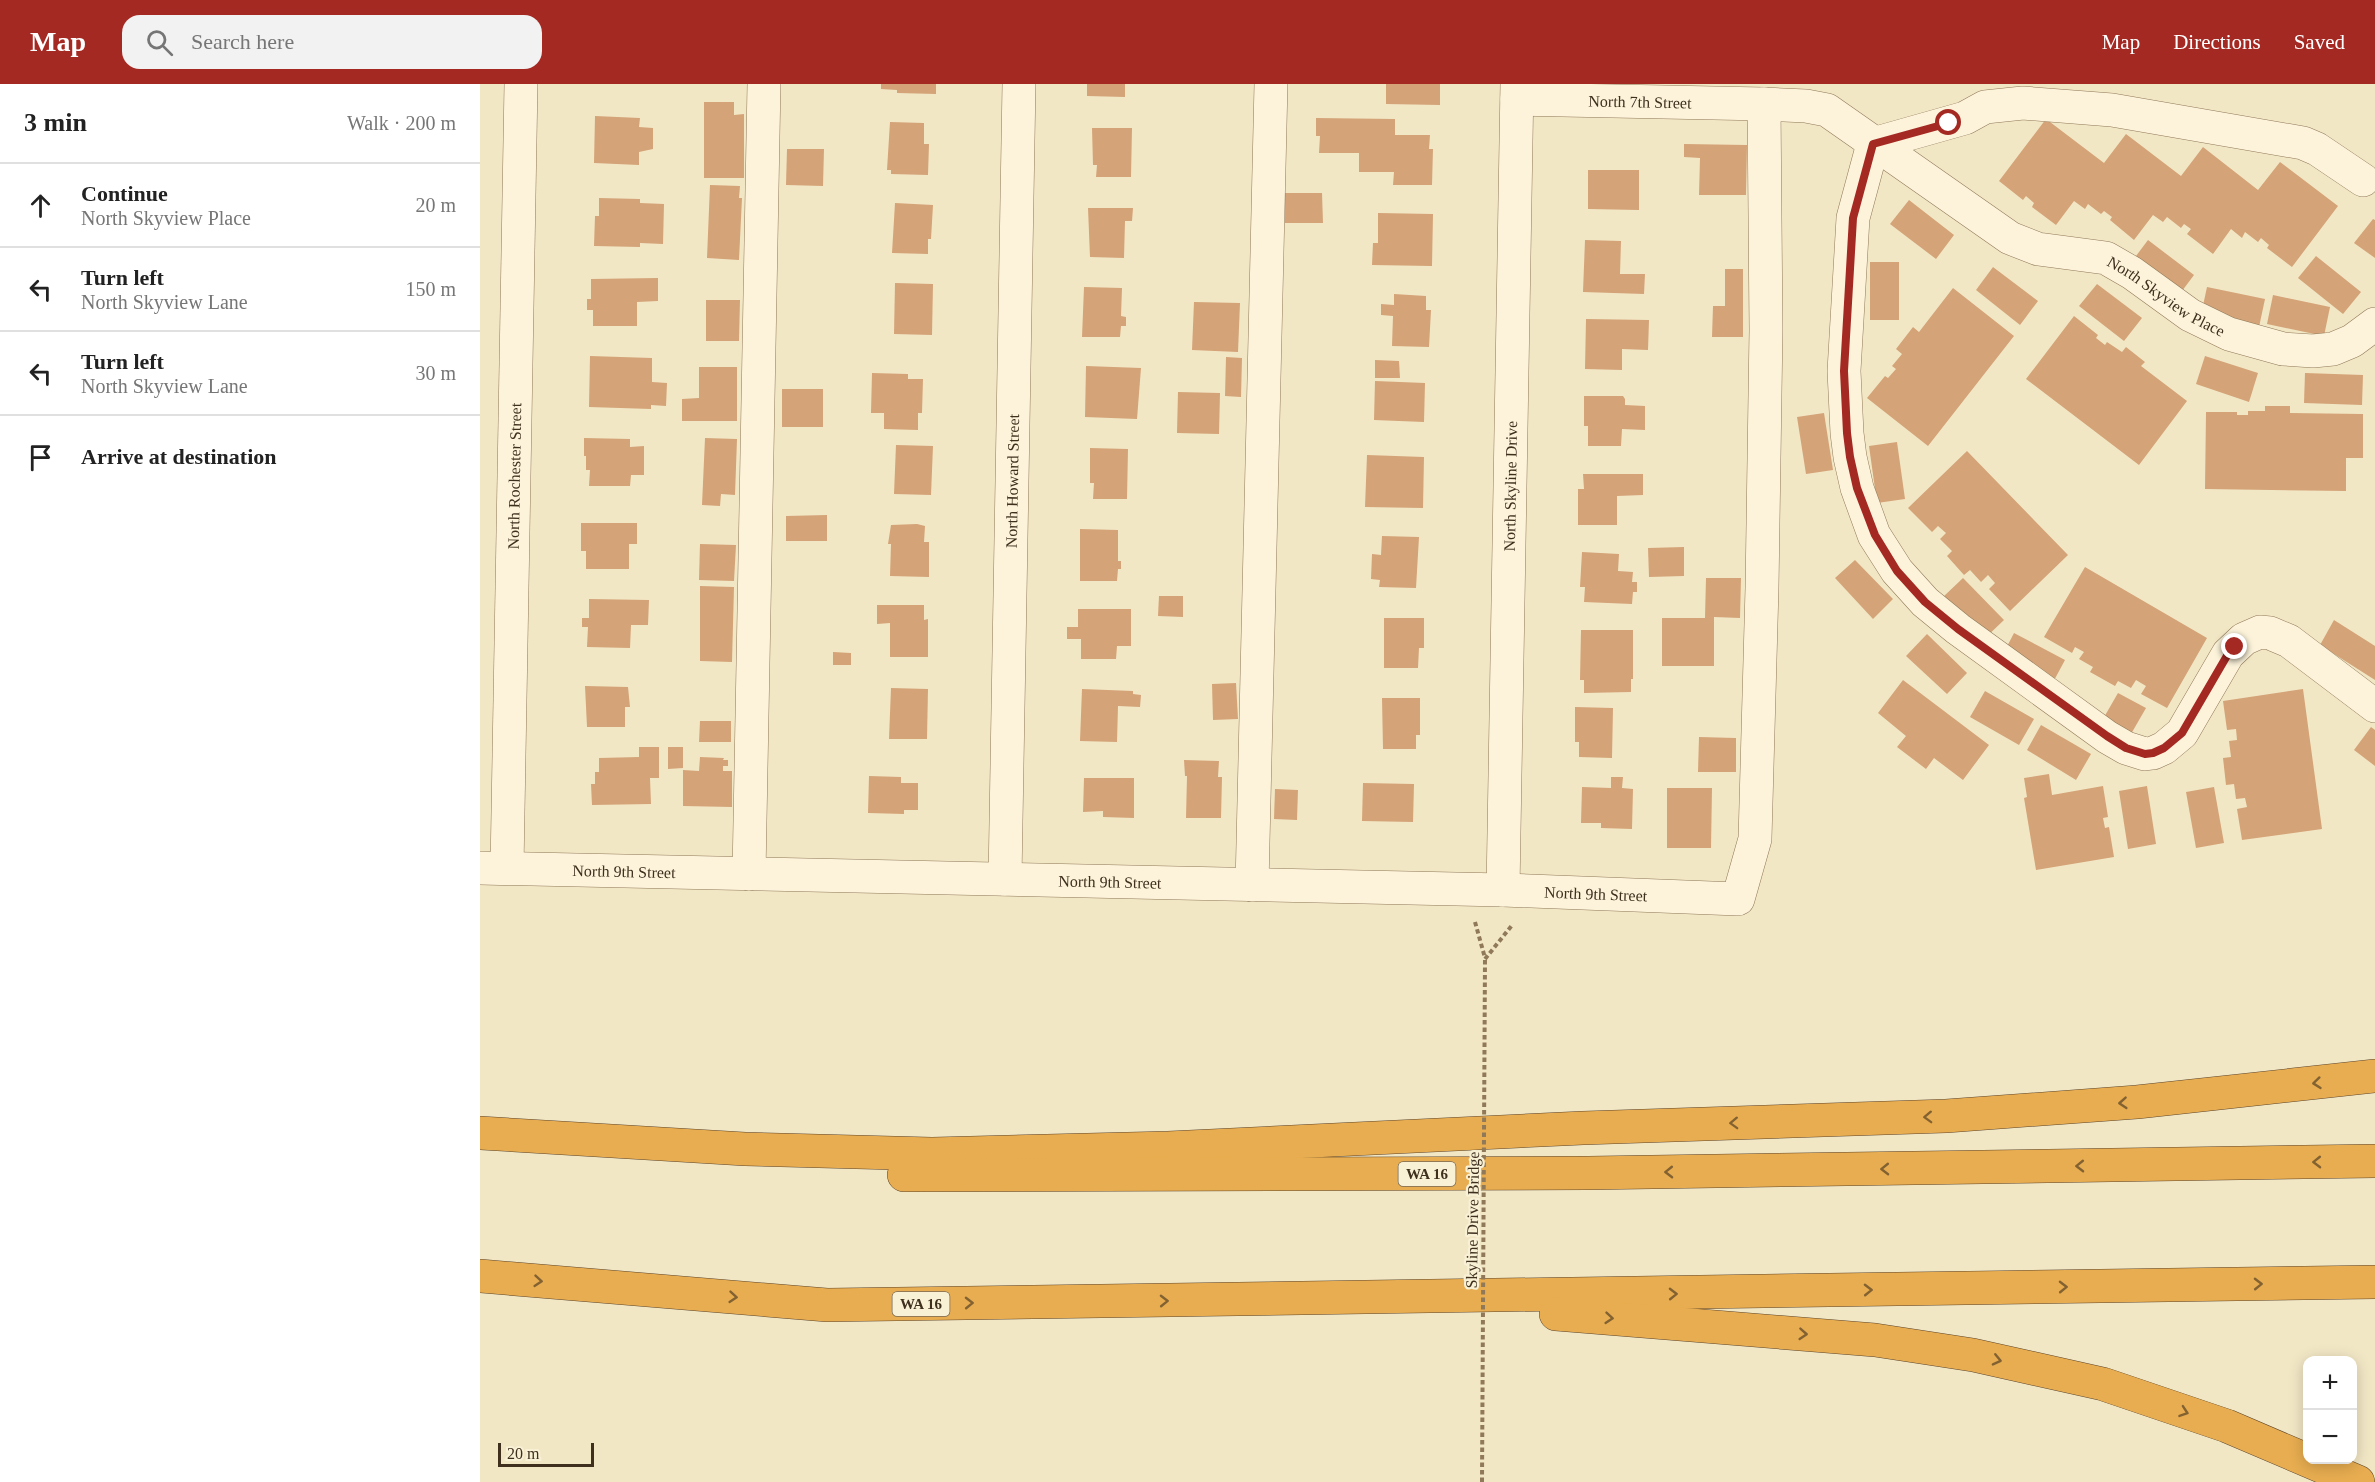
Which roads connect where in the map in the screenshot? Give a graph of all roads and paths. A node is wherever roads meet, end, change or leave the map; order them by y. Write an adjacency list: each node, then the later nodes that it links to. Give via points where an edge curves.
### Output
1 (521, 84): 12 (street, North Rochester Street)
2 (764, 84): 13 (street)
3 (1019, 84): 14 (street, North Howard Street)
4 (1271, 84): 15 (street)
5 (1517, 92): 6 (street, North 7th Street); 16 (street, North Skyline Drive)
6 (1711, 94): 7 (street, North 7th Street)
7 (1764, 104): 8 (street, North Skyview Place, via 1827,110); 16 (street, North 9th Street, via 1766,330 1755,839 1738,899)
8 (1873, 144): 9 (street, via 1965,118 1985,106 2023,103 2112,110 2303,143); 10 (street, North Skyview Place, via 2010,238 2038,249 2106,258 2182,311 2229,334 2283,349 2322,351 2352,341); 11 (street, via 1853,218 1844,371 1847,433 1857,488 1875,535 1911,587 1958,629 2136,753 2153,753 2182,733 2228,654 2244,639 2260,632 2289,641)
9 (2363, 180)
10 (2375, 324)
11 (2375, 706)
12 (494, 868): 13 (street, North 9th Street)
13 (749, 874): 14 (street, North 9th Street)
14 (1005, 879): 15 (street, North 9th Street)
15 (1252, 885): 16 (street, North 9th Street)
16 (1503, 890)
17 (1517, 921): 19 (path)
18 (1475, 924): 19 (path, Skyline Drive Bridge)
19 (1485, 959): 27 (path, Skyline Drive Bridge, bridge)
20 (2375, 1076): 21 (highway, one-way to 21, via 2138,1102 1946,1116 1168,1148 909,1153 745,1149)
21 (480, 1133)
22 (480, 1142): 23 (highway, WA 16, one-way to 22, via 1588,1173 961,1177 777,1173 615,1160)
23 (2375, 1161)
24 (480, 1276): 26 (highway, WA 16, one-way to 26, via 827,1305)
25 (2375, 1282): 26 (highway, WA 16, one-way to 25)
26 (1362, 1299): 28 (highway, one-way to 28, via 1875,1340 1973,1355 2103,1384 2227,1426)
27 (1482, 1482)
28 (2358, 1482)

